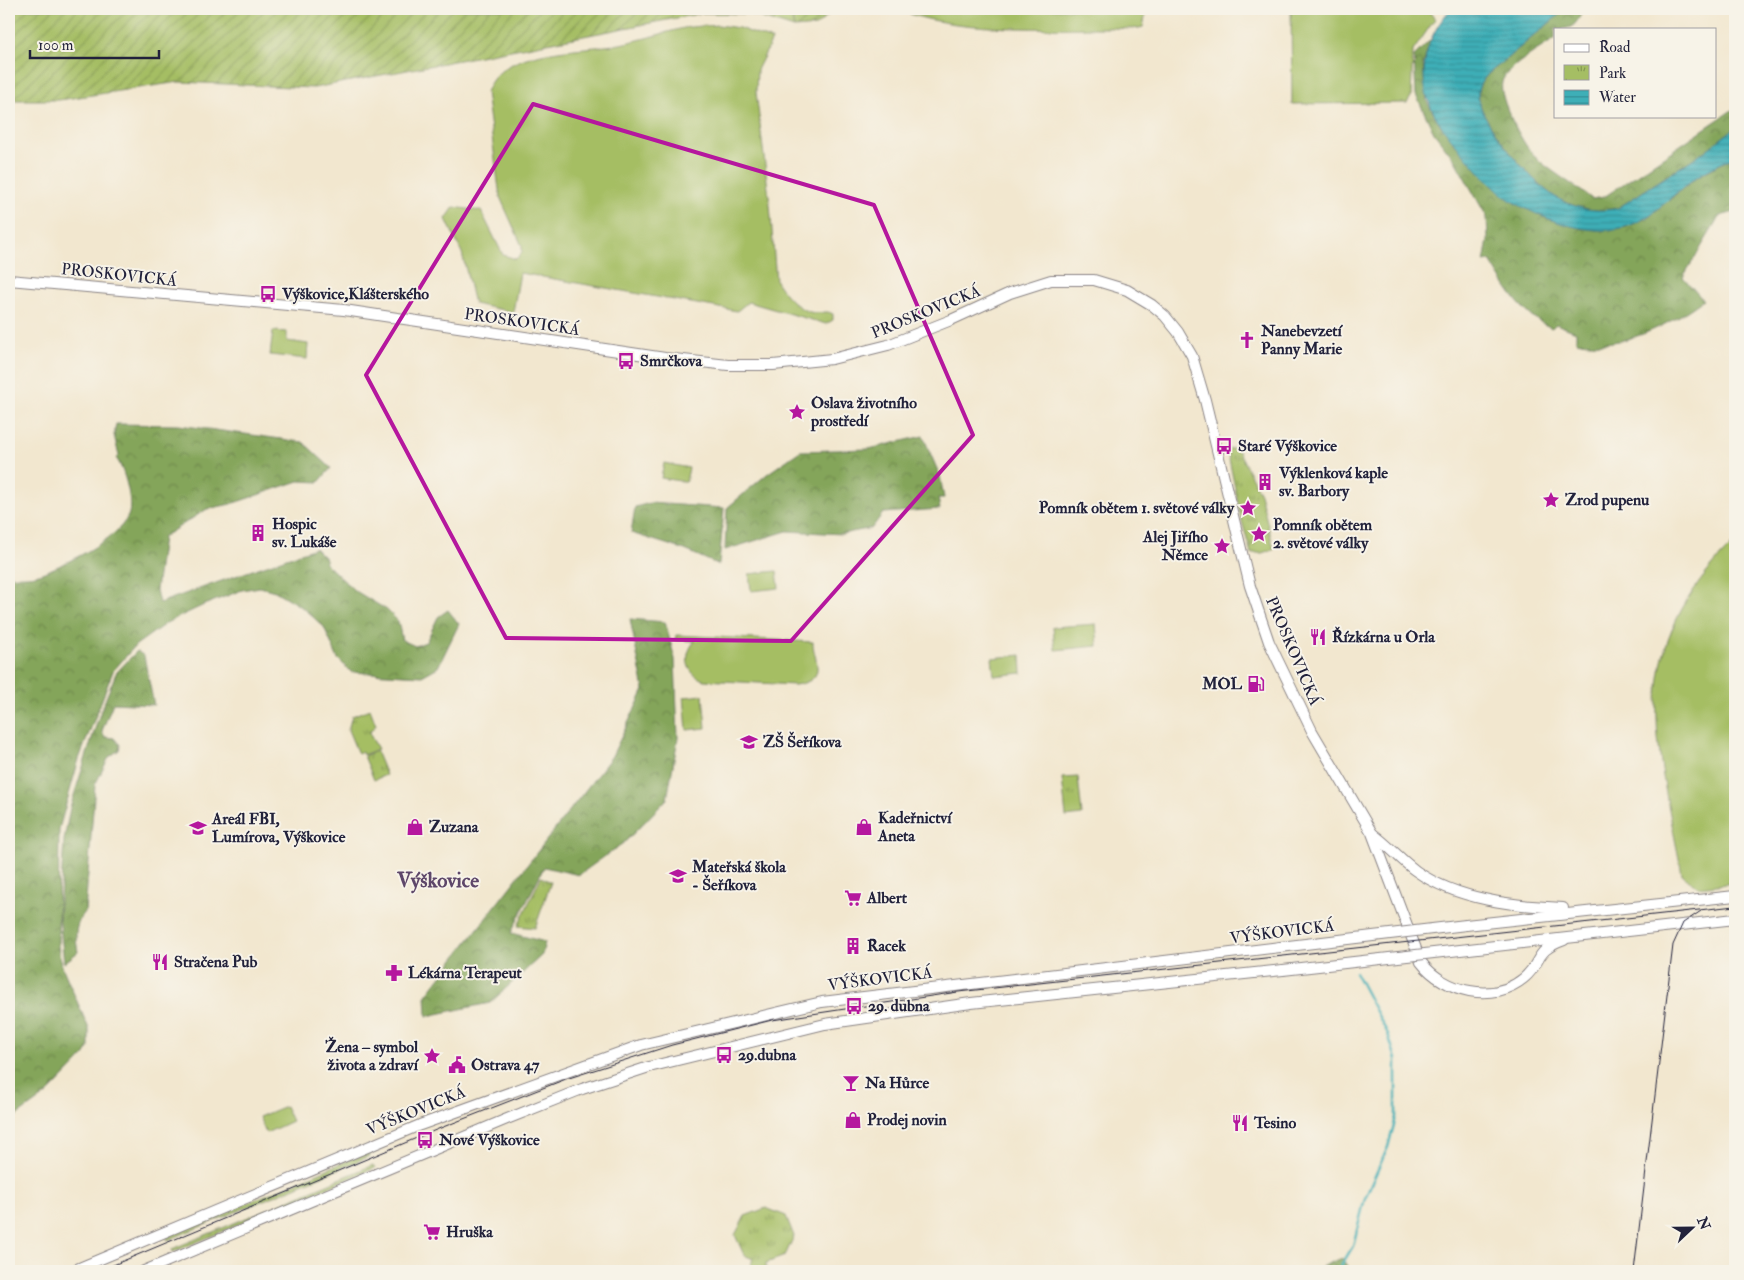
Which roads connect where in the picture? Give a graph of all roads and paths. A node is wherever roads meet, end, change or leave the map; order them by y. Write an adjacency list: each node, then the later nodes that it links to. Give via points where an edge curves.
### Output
1 (9, 280): 2 (street, PROSKOVICKÁ, via 344,310 728,365 773,365 832,359 888,345 1039,283 1076,278 1116,286 1159,310 1178,332 1192,356 1240,548 1266,634 1312,731)
2 (1372, 833): 4 (street, via 1417,872 1451,889 1513,904); 8 (street, via 1418,956 1432,974 1462,990 1492,991 1521,980)
3 (1735, 896): 4 (street, VÝŠKOVICKÁ)
4 (1598, 910): 9 (street, VÝŠKOVICKÁ, bridge, via 822,1002 641,1045 420,1125)
5 (1735, 919): 6 (street)
6 (1564, 940): 7 (street); 8 (street, via 1549,946)
7 (1511, 944): 8 (street, via 1531,946); 10 (street, bridge, via 971,1003 825,1024 649,1067 582,1089)
8 (1536, 960)
9 (72, 1271)
10 (144, 1271)

